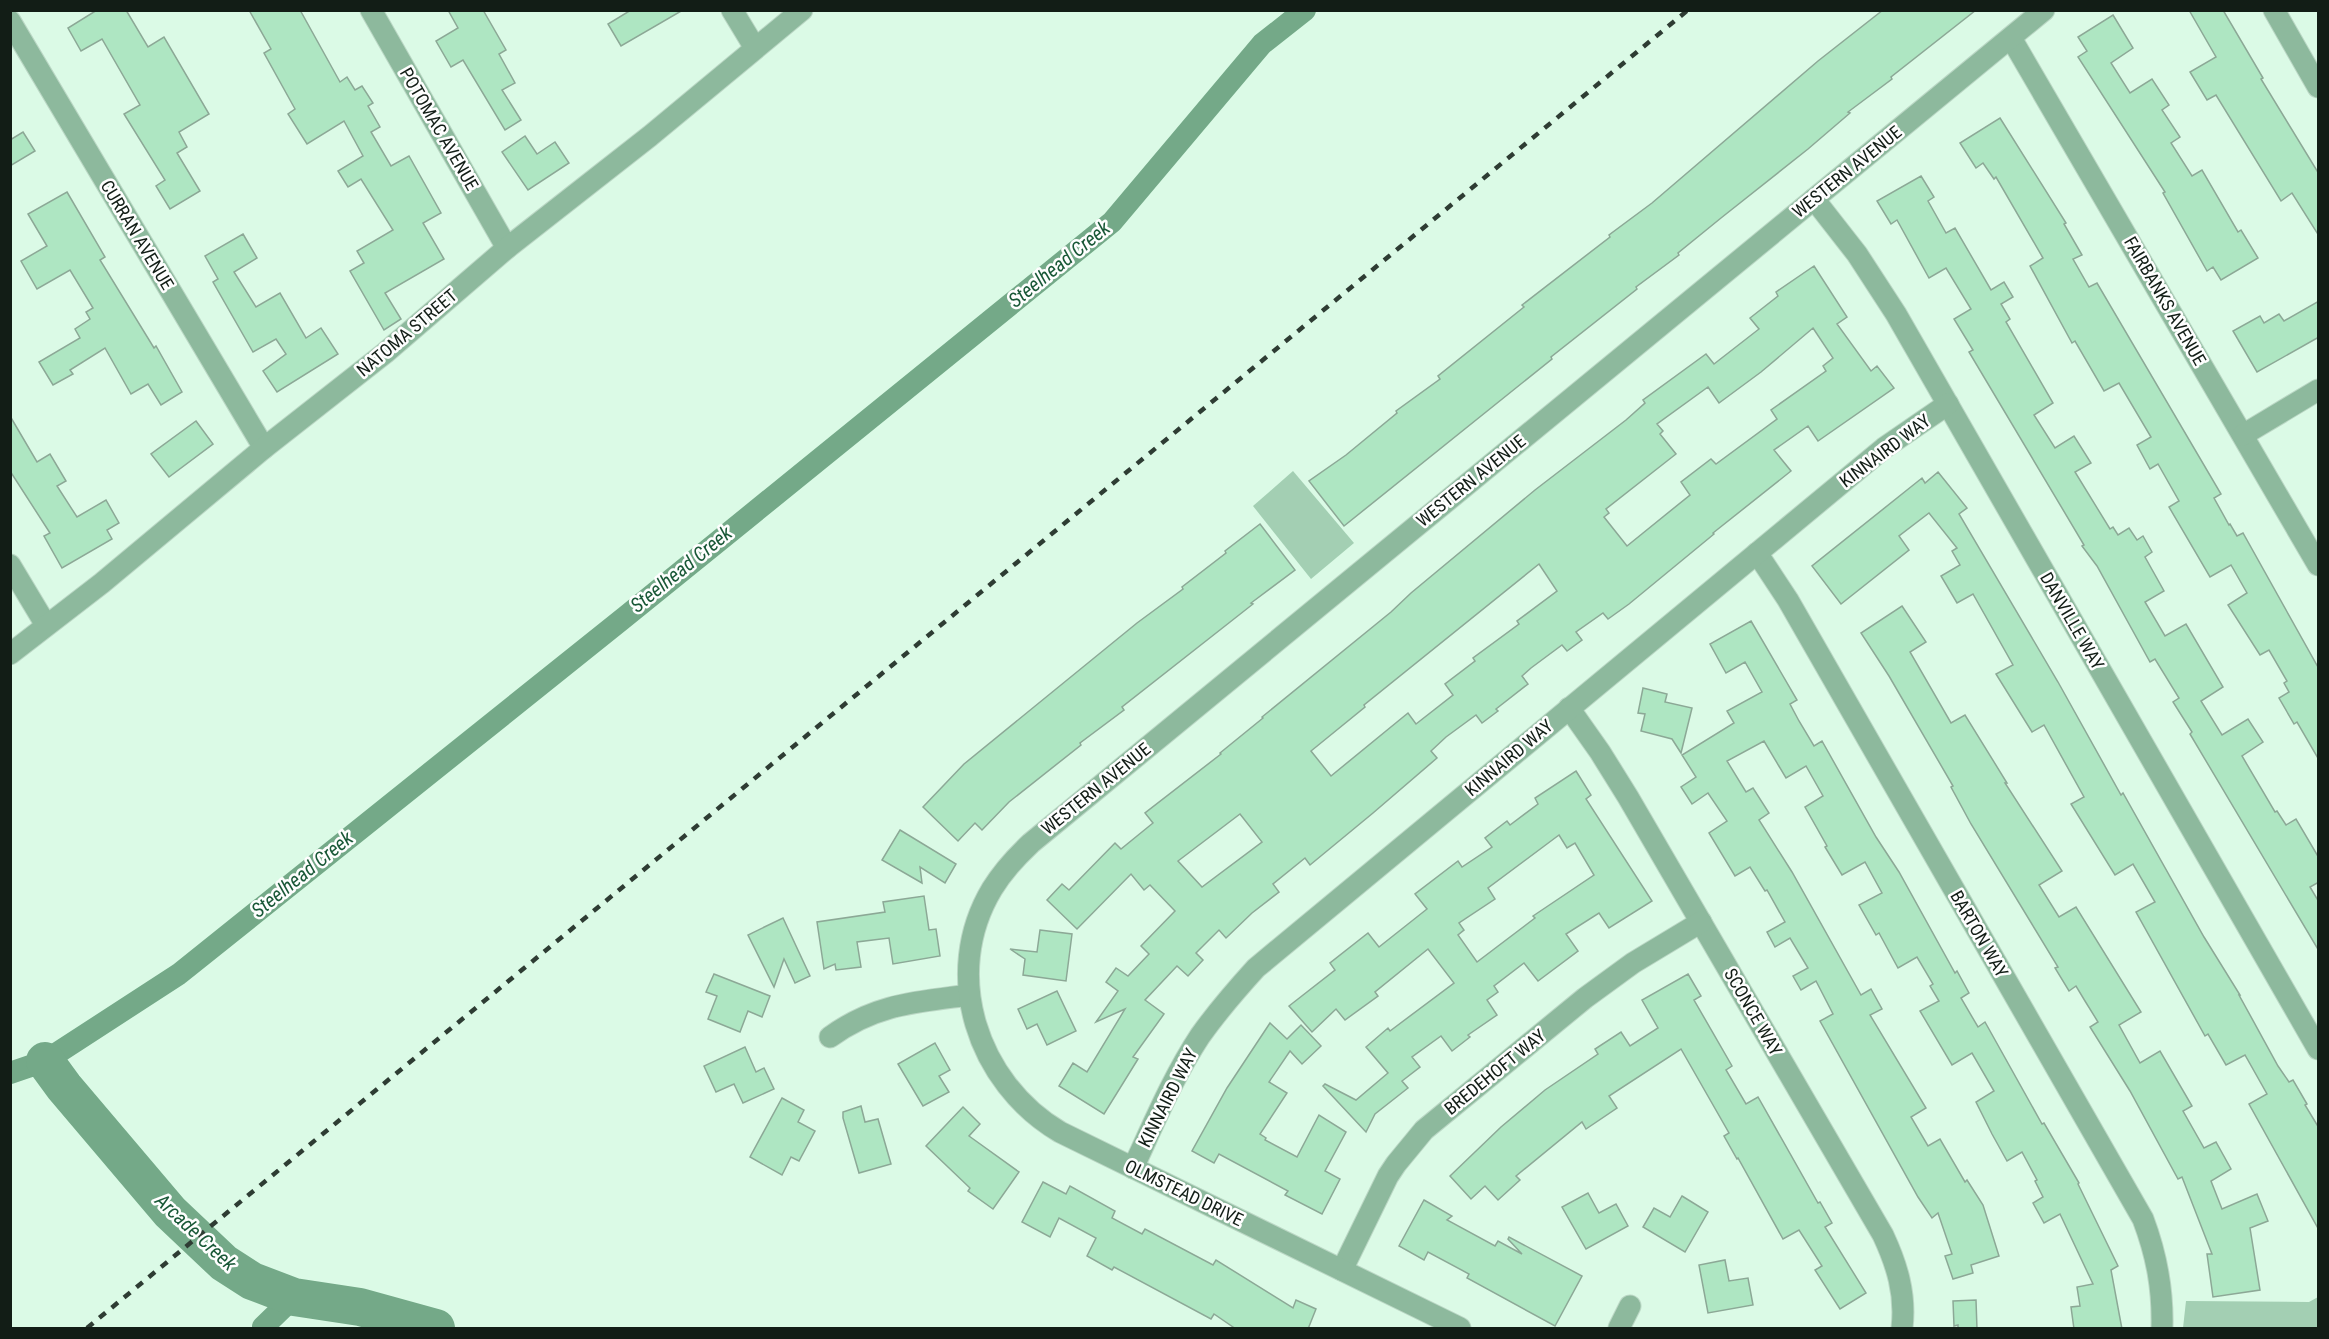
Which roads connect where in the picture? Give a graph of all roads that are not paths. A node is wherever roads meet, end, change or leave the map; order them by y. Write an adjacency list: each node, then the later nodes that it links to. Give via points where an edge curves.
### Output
1 (371, 10): 11 (street, POTOMAC AVENUE)
2 (732, 10): 8 (street)
3 (802, 10): 8 (street, NATOMA STREET)
4 (2044, 10): 7 (street, WESTERN AVENUE)
5 (2274, 10): 9 (street)
6 (10, 21): 15 (street, CURRAN AVENUE)
7 (2011, 38): 10 (street, WESTERN AVENUE); 14 (street, FAIRBANKS AVENUE)
8 (755, 48): 11 (street, NATOMA STREET)
9 (2319, 87)
10 (1814, 199): 13 (street, DANVILLE WAY, via 1857,254); 23 (street, WESTERN AVENUE, via 1031,843 1009,865 979,918 969,963)
11 (507, 248): 15 (street, NATOMA STREET, via 385,353)
12 (2319, 390): 14 (street)
13 (1948, 404): 16 (street, KINNAIRD WAY, via 1884,448); 24 (street, DANVILLE WAY)
14 (2243, 435): 18 (street, FAIRBANKS AVENUE)
15 (264, 448): 19 (street, NATOMA STREET)
16 (1756, 553): 21 (street, KINNAIRD WAY); 33 (street, BARTON WAY, via 1788,600 2143,1219 2160,1274)
17 (10, 565): 19 (street)
18 (2319, 565)
19 (46, 625): 20 (street, NATOMA STREET)
20 (10, 654)
21 (1569, 708): 22 (street, SCONCE WAY, via 1628,796); 27 (street, KINNAIRD WAY, via 1256,968 1199,1037)
22 (1701, 922): 28 (street, BREDEHOFT WAY, via 1586,998 1424,1130 1388,1176); 32 (street, SCONCE WAY, via 1883,1235 1900,1278)
23 (969, 995): 25 (street, via 888,1006 857,1019); 27 (street, OLMSTEAD DRIVE, via 987,1055 1023,1105 1060,1132)
24 (2312, 1022): 26 (street, DANVILLE WAY)
25 (830, 1037)
26 (2319, 1049)
27 (1133, 1168): 28 (street, OLMSTEAD DRIVE)
28 (1342, 1270): 30 (street, OLMSTEAD DRIVE)
29 (1630, 1306): 31 (street)
30 (1460, 1329)
31 (1619, 1329)
32 (1902, 1329)
33 (2162, 1329)

